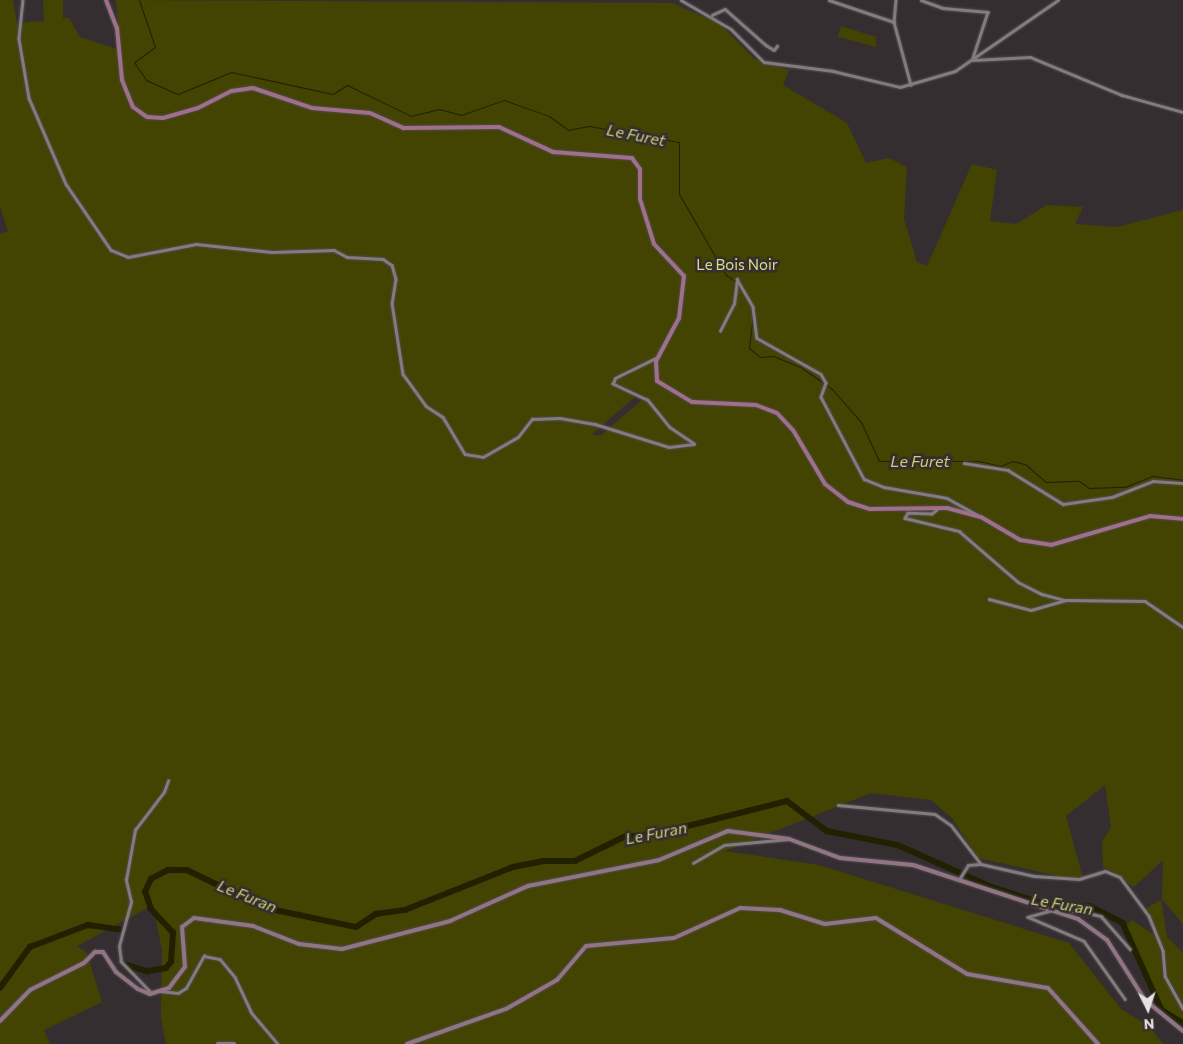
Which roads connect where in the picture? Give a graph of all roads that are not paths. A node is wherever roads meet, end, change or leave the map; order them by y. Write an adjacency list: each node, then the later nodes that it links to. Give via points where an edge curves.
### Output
1 (23, 0): 15 (street, via 20,58 38,122 66,184 111,250 128,257 196,244 272,252 334,250 347,257 375,257 392,265 396,279 392,303 403,374 426,406 443,417 465,454 483,457 518,437 532,419 560,418 595,424 669,447 694,444 693,439 670,428 647,400 613,384 615,378)
2 (106, 0): 15 (main road, via 117,28 122,80 133,107 147,117 163,118 198,108 232,91 253,88 312,108 370,113 404,128 499,127 552,152 632,158 640,169 640,199 654,244 684,276 678,323)
3 (681, 0): 8 (street)
4 (829, 0): 9 (street)
5 (896, 0): 9 (street)
6 (922, 0): 11 (street, via 943,8 988,12)
7 (1058, 0): 11 (street)
8 (712, 15): 10 (street, via 725,9 766,45 774,50); 12 (street, via 764,62 833,71 894,86)
9 (894, 22): 12 (street)
10 (777, 46)
11 (973, 60): 12 (street, via 946,75); 13 (street, via 1030,57 1122,95)
12 (911, 85)
13 (1183, 112)
14 (720, 331): 19 (street, via 737,296 736,281 753,307 755,335 821,374 825,384 821,397 841,428 852,463 864,479 884,487 947,498)
15 (658, 357): 18 (main road, via 655,365 659,384 692,402 756,405 777,413 793,430 825,484 848,502 876,509)
16 (964, 463): 17 (street, via 1008,470 1063,504 1112,496 1153,481)
17 (1183, 484)
18 (940, 506): 19 (main road); 22 (street, via 934,513 908,513 904,518 959,532 1018,582)
19 (981, 517): 20 (main road, via 1020,540 1051,545 1150,516)
20 (1183, 519)
21 (989, 600): 22 (street, via 1031,610)
22 (1065, 600): 23 (street, via 1145,601)
23 (1183, 627)
24 (168, 781): 34 (street, via 164,792 134,830 126,880 131,902 119,946 121,962)
25 (838, 805): 28 (street, via 935,814 952,825)
26 (789, 839): 27 (street, via 724,845); 29 (street, via 840,858 890,861); 33 (street, via 720,832 696,848 655,862 528,886 445,923 342,949 299,944 253,926 201,917 184,924 182,977)
27 (693, 863)
28 (981, 864): 29 (street, via 968,865); 36 (street, via 1034,876 1079,879 1105,871 1120,877 1149,916 1163,950 1165,976)
29 (960, 877): 30 (street)
30 (1051, 910): 31 (street); 35 (street, via 1028,917 1084,942)
31 (1063, 914): 32 (street, via 1075,910 1101,916); 38 (street, via 1101,934 1146,1000 1169,1024)
32 (1130, 949)
33 (160, 991): 34 (street); 41 (street, via 178,993 186,988 204,956 220,959 235,977 251,1012)
34 (154, 993): 37 (street, via 126,982 103,952 95,952 84,963 30,990)
35 (1125, 999)
36 (1183, 1008)
37 (0, 1021)
38 (1183, 1031)
39 (218, 1044): 40 (street)
40 (234, 1044)
41 (278, 1044)
42 (408, 1044): 43 (street, via 506,1009 557,980 586,946 674,938 740,908 780,910 824,924 876,918 967,974 1048,988)
43 (1098, 1044)

